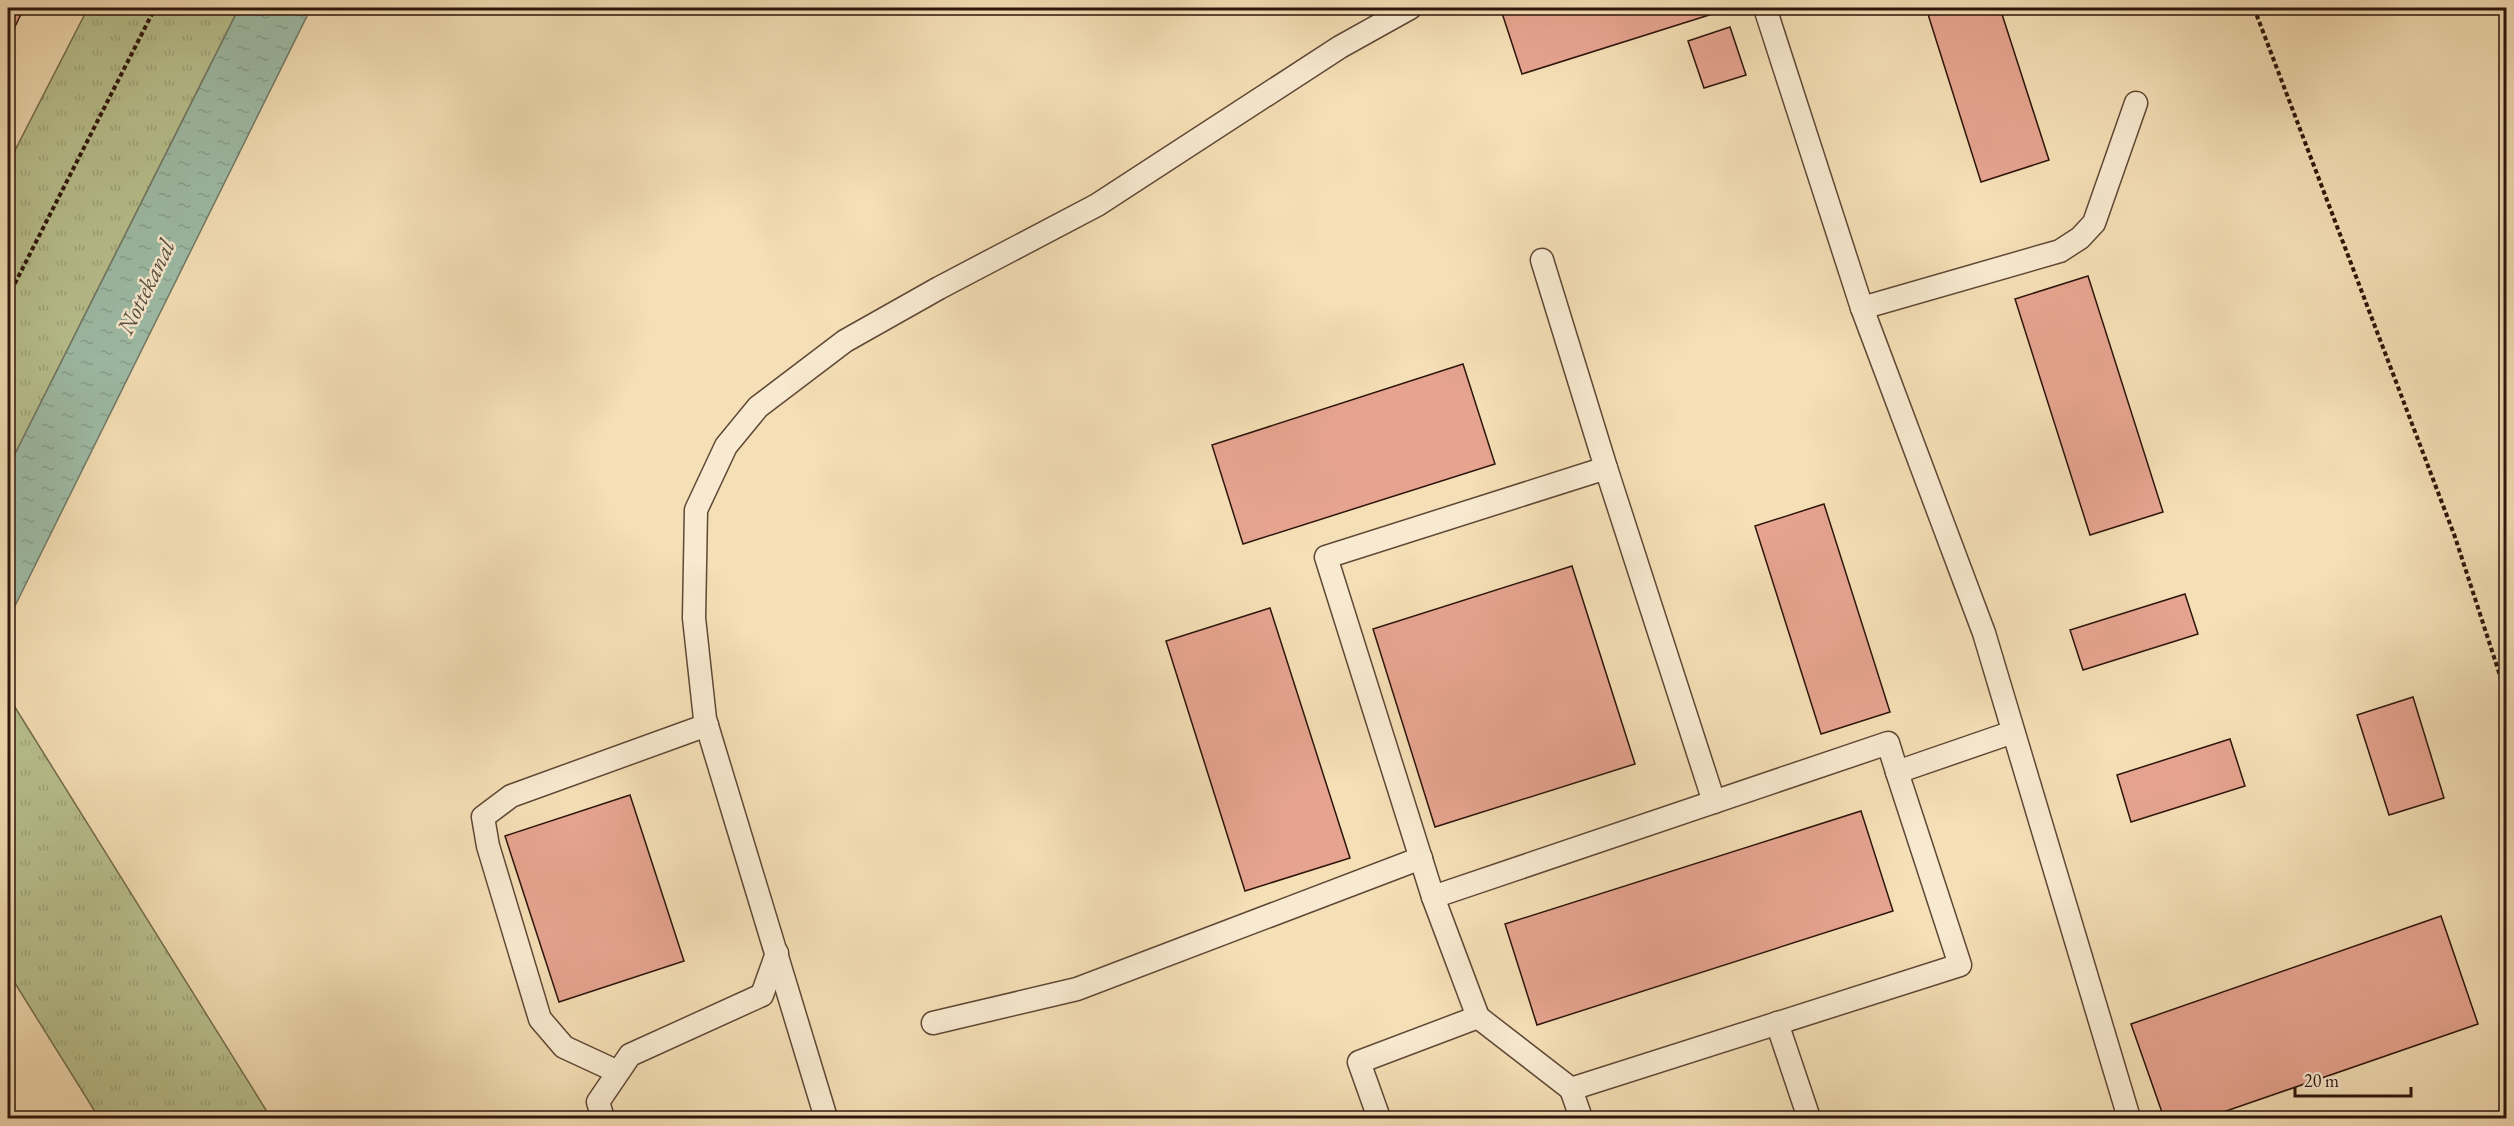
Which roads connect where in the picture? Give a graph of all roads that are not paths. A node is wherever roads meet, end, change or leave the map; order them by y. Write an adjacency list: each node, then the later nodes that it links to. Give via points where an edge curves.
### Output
1 (1410, 8): 7 (lane, via 1340,47 1097,205 844,341 758,406 726,446 696,510 694,618)
2 (1765, 8): 5 (lane)
3 (2136, 103): 5 (lane, via 2094,223 2080,238 2060,251)
4 (1542, 260): 6 (lane)
5 (1862, 308): 8 (lane, via 1984,633)
6 (1606, 468): 10 (lane); 11 (lane, via 1326,557)
7 (707, 725): 13 (lane); 17 (lane, via 511,796 483,817 488,846 540,1019 564,1047)
8 (2013, 732): 9 (lane); 24 (lane)
9 (1897, 772): 10 (lane, via 1888,744); 16 (lane, via 1960,965)
10 (1714, 802): 12 (lane)
11 (1421, 858): 12 (lane); 15 (lane, via 1077,988)
12 (1433, 897): 14 (lane)
13 (777, 952): 17 (lane, via 762,995 630,1055); 20 (lane)
14 (1478, 1017): 18 (lane); 21 (lane, via 1359,1062)
15 (933, 1023)
16 (1777, 1023): 18 (lane); 23 (lane)
17 (618, 1072): 19 (lane, via 598,1102)
18 (1571, 1089): 22 (lane)
19 (603, 1119)
20 (826, 1119)
21 (1379, 1119)
22 (1581, 1119)
23 (1809, 1119)
24 (2129, 1119)

